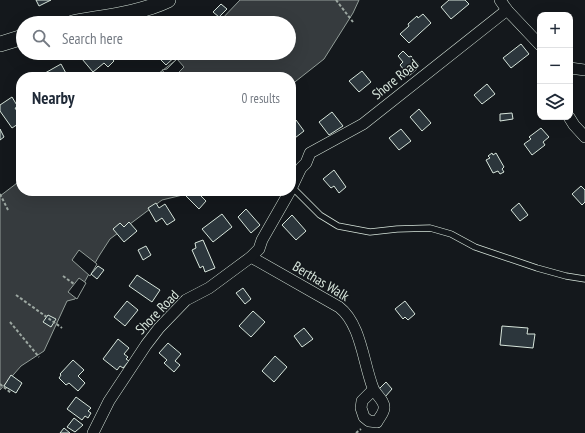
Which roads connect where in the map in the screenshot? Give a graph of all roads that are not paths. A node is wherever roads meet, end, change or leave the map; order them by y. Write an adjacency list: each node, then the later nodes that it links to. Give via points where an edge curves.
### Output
1 (168, 0): 4 (main road)
2 (500, 0): 3 (street)
3 (507, 10): 6 (street); 12 (street, Shore Road, via 363,124 310,153)
4 (110, 16)
5 (16, 39): 7 (main road)
6 (537, 42)
7 (0, 44)
8 (573, 68): 9 (street)
9 (585, 70)
10 (572, 120): 11 (street)
11 (585, 137)
12 (296, 178)
13 (296, 193): 16 (lane, via 320,215 338,226 370,232 397,228 430,228 537,268)
14 (287, 196): 15 (street, Shore Road, via 259,249)
15 (251, 257): 17 (street, Berthas Walk, via 346,313 356,330); 18 (street, Shore Road, via 209,288 186,300 158,328 109,401)
16 (585, 279)
17 (373, 390)
18 (93, 433)

